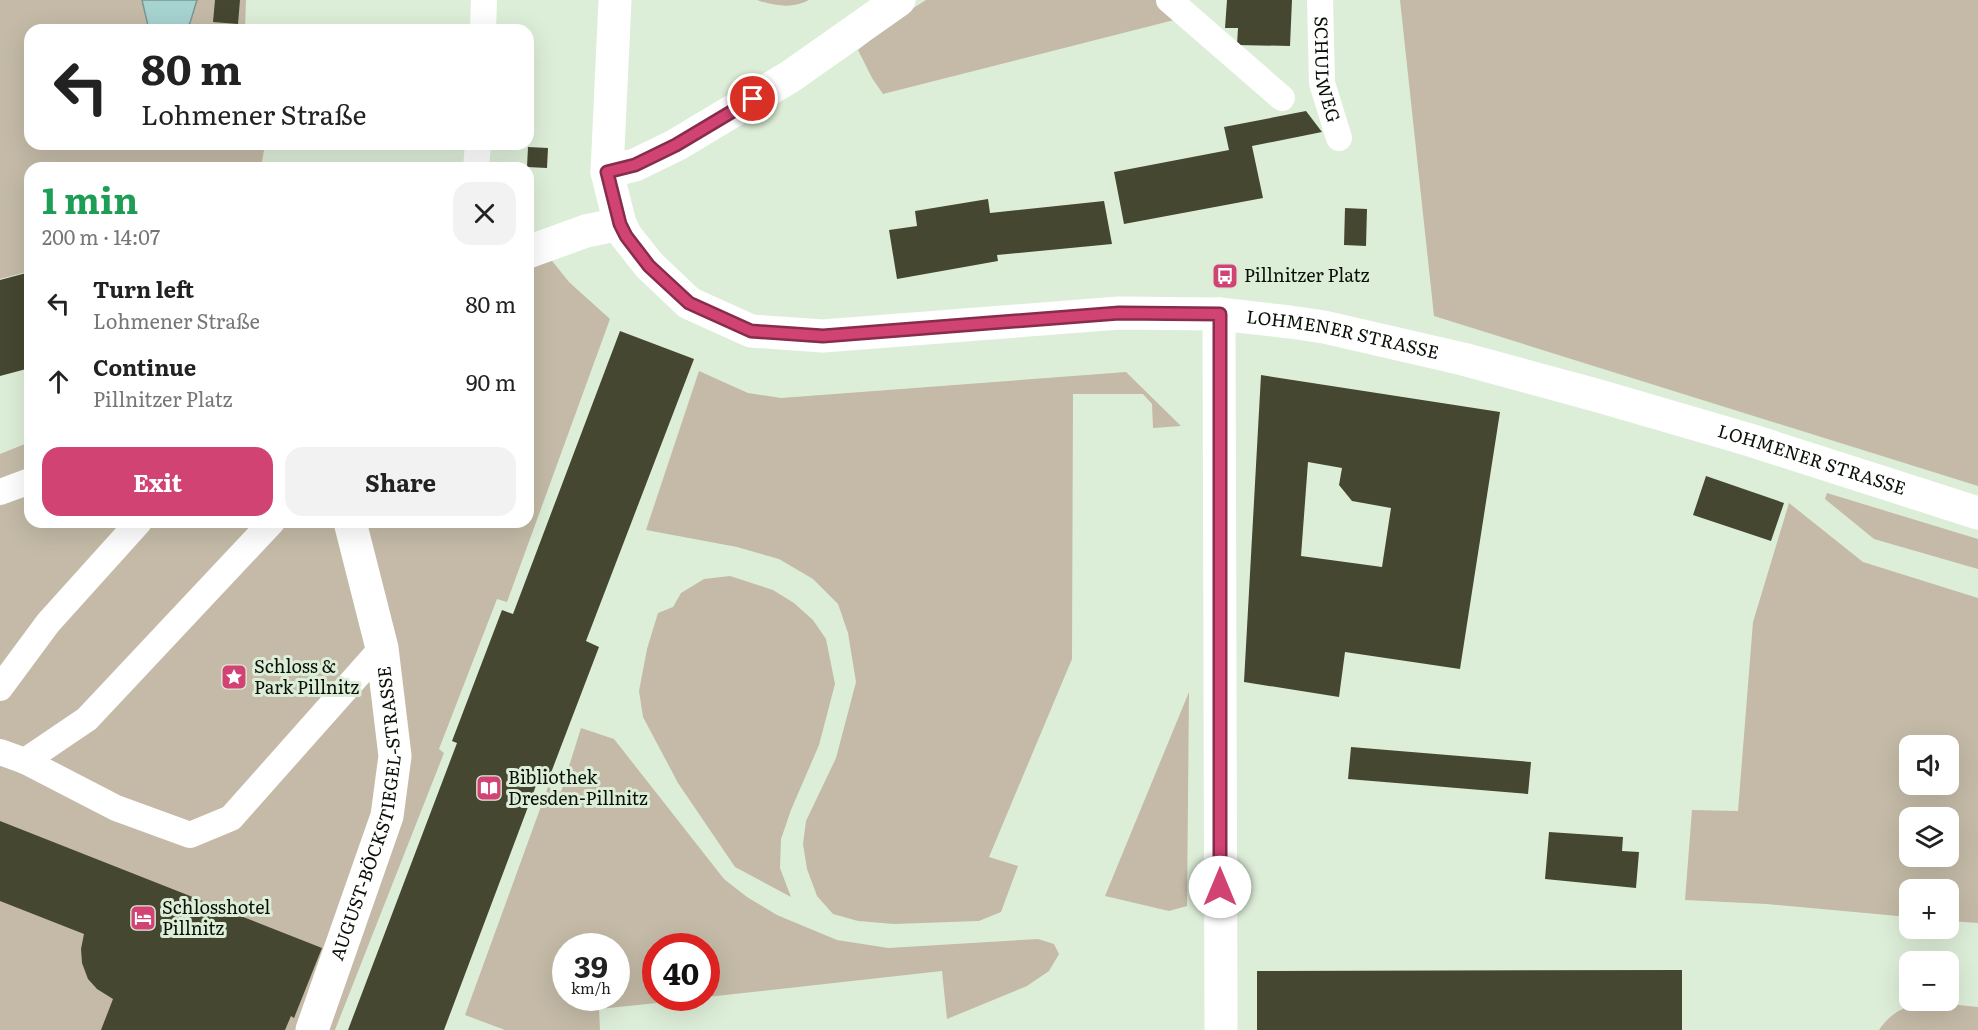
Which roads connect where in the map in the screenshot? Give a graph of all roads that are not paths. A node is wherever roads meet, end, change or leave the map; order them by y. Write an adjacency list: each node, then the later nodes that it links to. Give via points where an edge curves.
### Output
1 (484, 0): 6 (lane)
2 (615, 0): 9 (street)
3 (899, 0): 9 (street, via 791,76 676,145 635,165)
4 (1169, 0): 7 (lane)
5 (1320, 0): 8 (lane, SCHULWEG, via 1322,83)
6 (483, 24)
7 (1281, 98)
8 (1339, 138)
9 (607, 172): 10 (street)
10 (620, 224): 11 (street, via 586,231); 12 (street, LOHMENER STRASSE, via 649,266 689,303 751,331 823,336 1119,313)
11 (534, 250)
12 (1220, 314): 15 (street, LOHMENER STRASSE, via 1324,327 1463,359 1750,440); 24 (street)
13 (24, 483): 14 (lane)
14 (0, 492)
15 (1978, 513)
16 (134, 528): 20 (lane, via 48,623)
17 (266, 528): 22 (lane, via 87,719)
18 (352, 528): 19 (street, AUGUST-BÖCKSTIEGEL-STRASSE)
19 (382, 648): 22 (lane, via 231,818 190,835 116,808); 23 (street, AUGUST-BÖCKSTIEGEL-STRASSE, via 395,756 387,816)
20 (0, 688)
21 (0, 752): 22 (lane)
22 (25, 761)
23 (312, 1030)
24 (1221, 1030)

